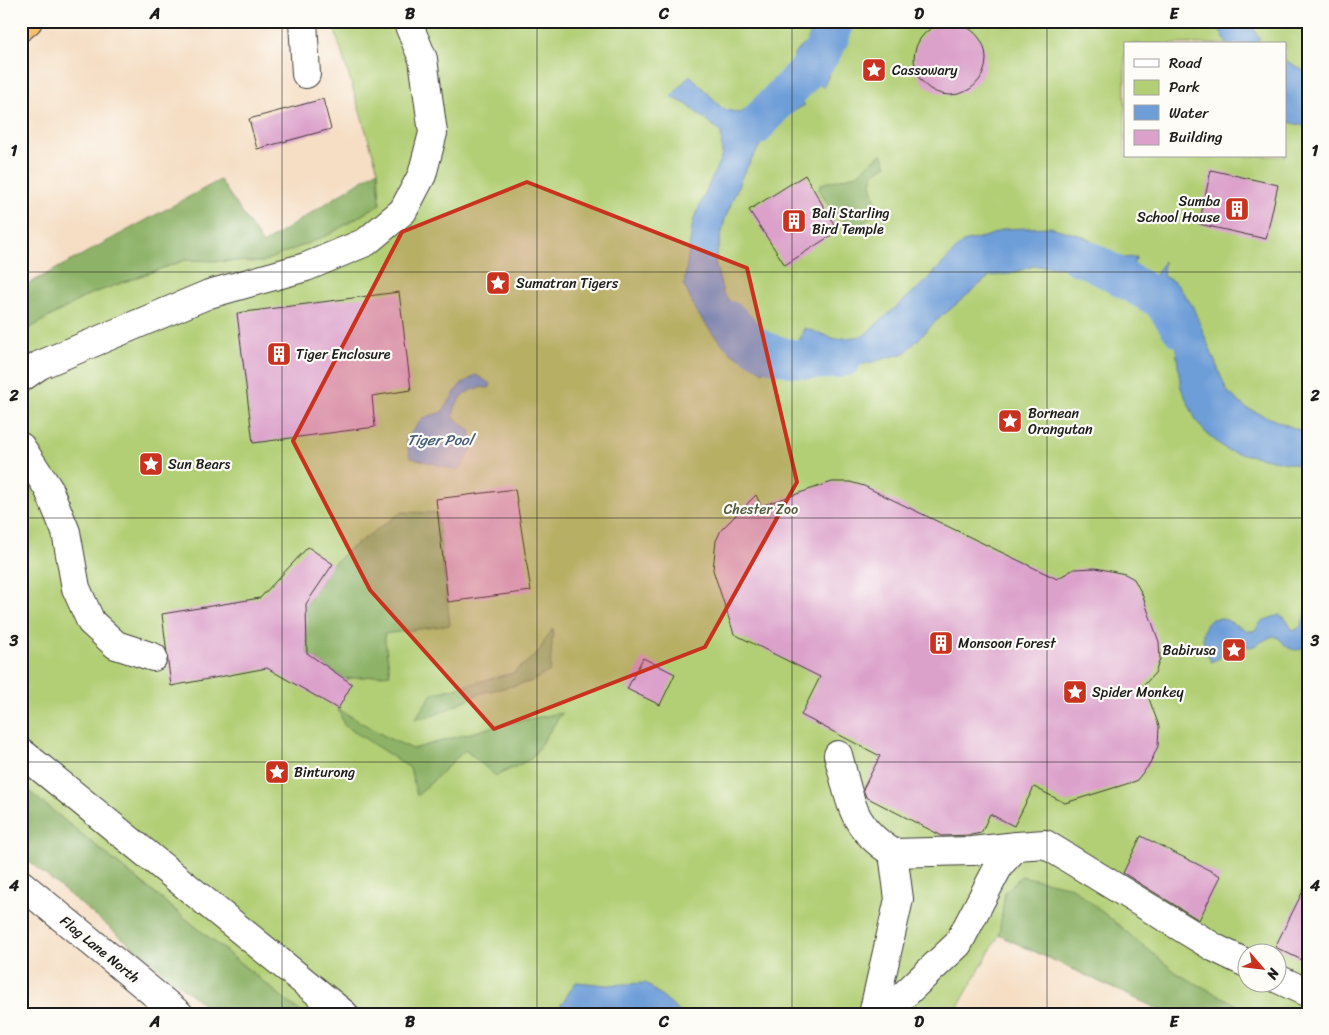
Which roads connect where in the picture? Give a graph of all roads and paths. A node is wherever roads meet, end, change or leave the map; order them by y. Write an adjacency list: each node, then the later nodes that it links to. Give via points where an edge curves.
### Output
1 (28, 21): 4 (highway)
2 (303, 21): 5 (street)
3 (407, 21): 6 (street, via 423,59 433,134 422,175 403,211 366,242 306,267 209,294 40,365)
4 (21, 26)
5 (306, 74)
6 (21, 378)
7 (21, 447): 8 (street, via 48,488 66,532 76,588 91,622 116,645)
8 (153, 657)
9 (21, 752): 18 (street)
10 (838, 755): 12 (street, via 857,821 875,842)
11 (1017, 846): 12 (street, via 972,851); 14 (street, via 1045,844); 20 (street, via 1000,864 958,944)
12 (893, 852): 19 (street, via 899,899)
13 (21, 884): 17 (street, Flag Lane North)
14 (1236, 958)
15 (1286, 983): 16 (street)
16 (1308, 993)
17 (179, 1014)
18 (344, 1014)
19 (873, 1014)
20 (884, 1014)

